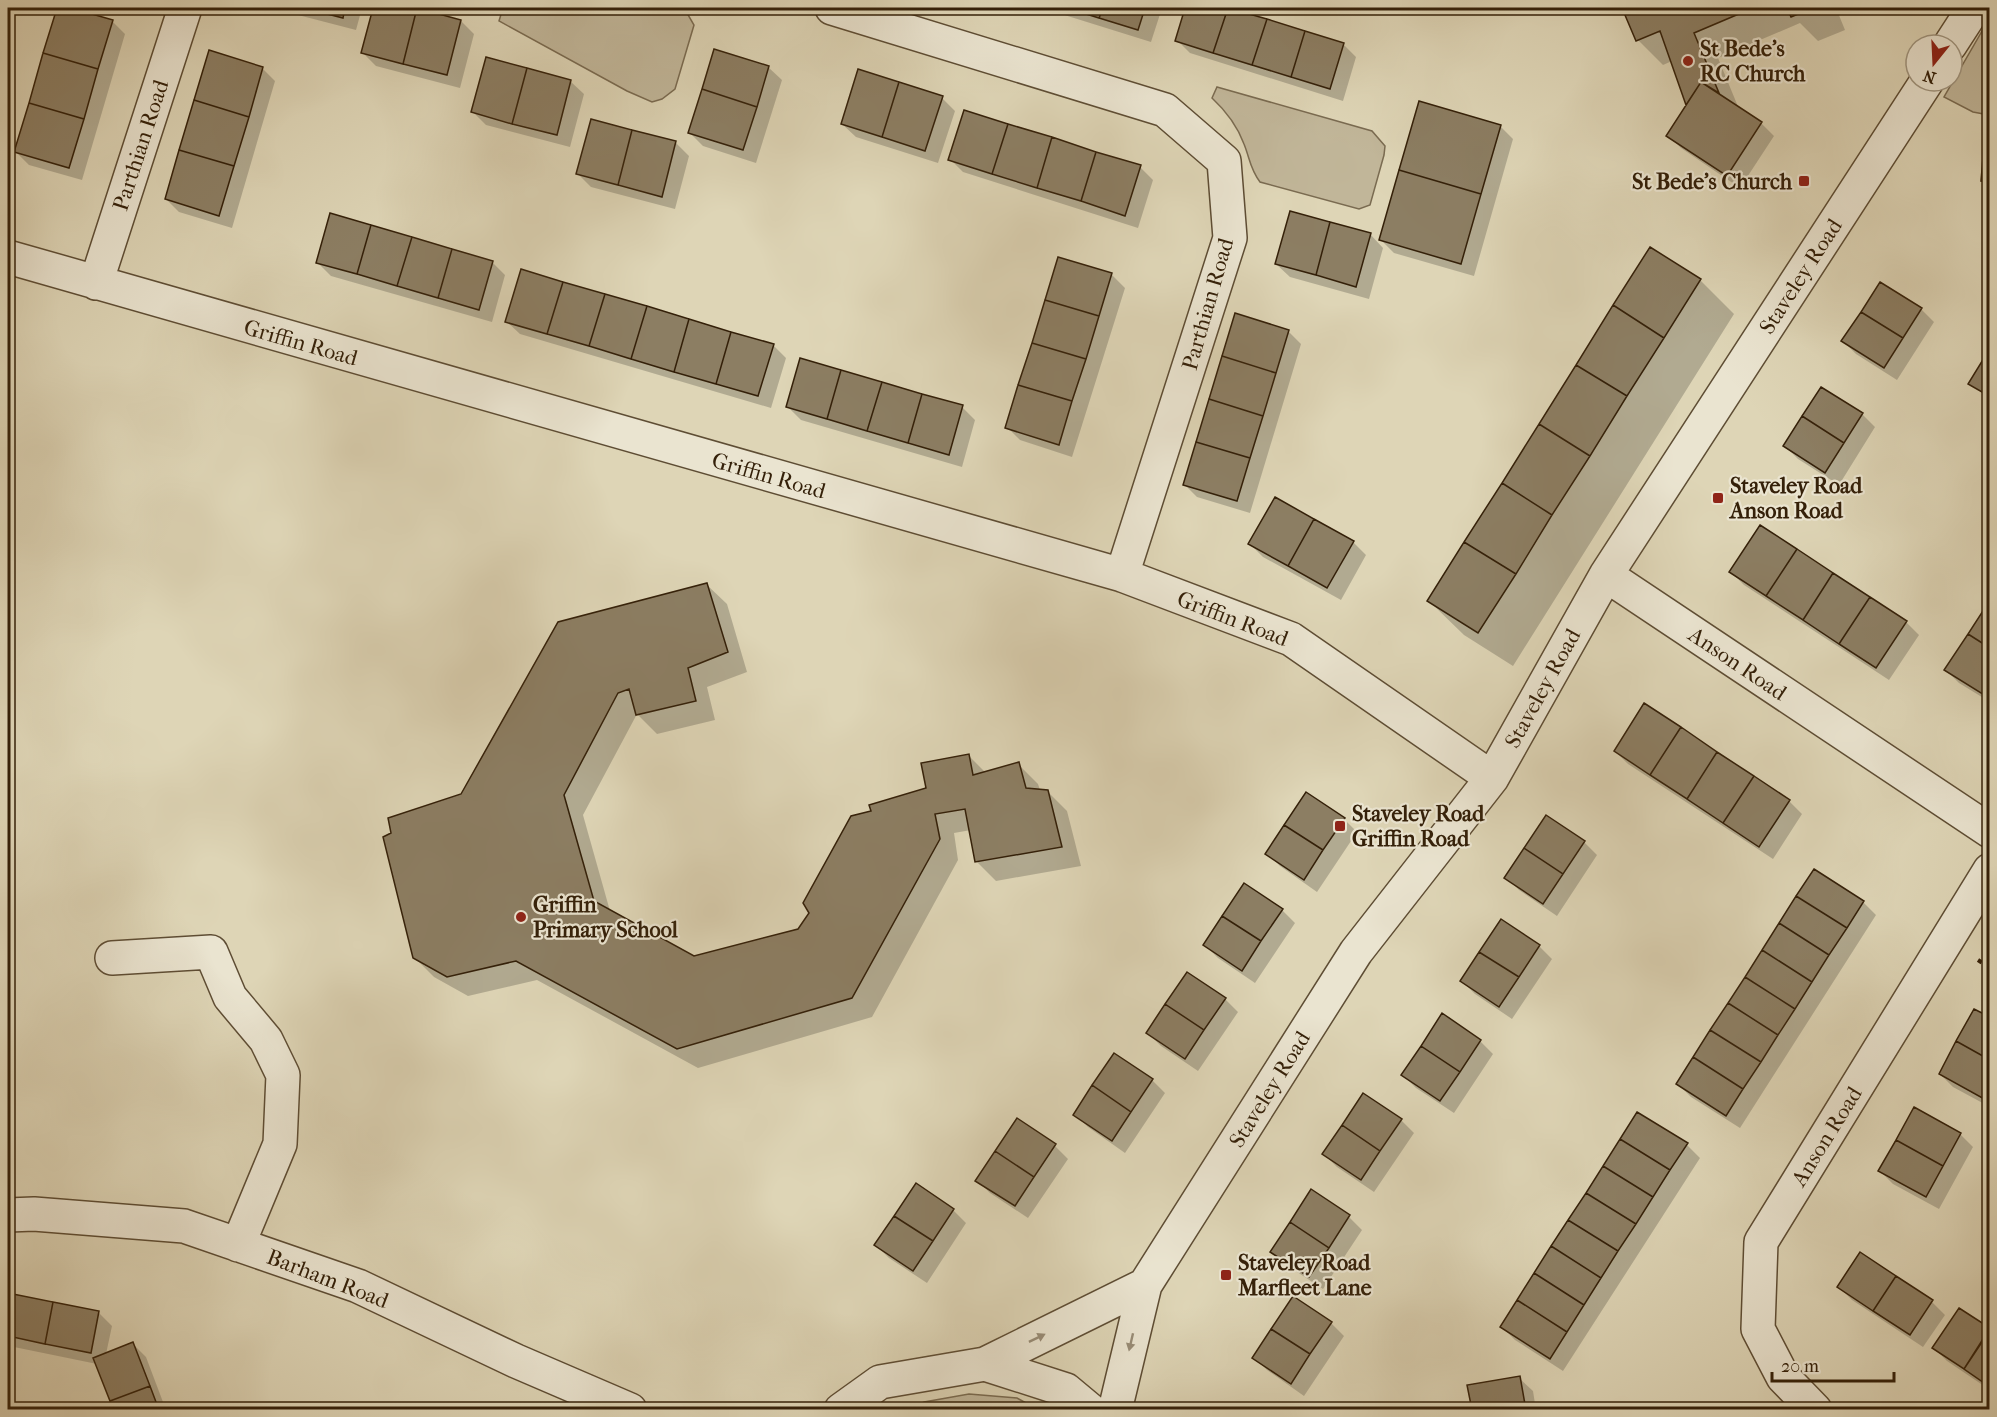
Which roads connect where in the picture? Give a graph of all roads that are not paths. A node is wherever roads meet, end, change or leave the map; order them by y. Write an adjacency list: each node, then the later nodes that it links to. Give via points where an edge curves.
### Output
1 (185, 8): 7 (street, Parthian Road)
2 (832, 8): 9 (street, Parthian Road, via 1165,110 1224,161 1230,238)
3 (1974, 8): 4 (street)
4 (1958, 33)
5 (1919, 93): 8 (street, Staveley Road)
6 (8, 257): 7 (street, Griffin Road)
7 (96, 283): 9 (street, Griffin Road)
8 (1606, 575): 10 (street, Staveley Road); 11 (street, Anson Road)
9 (1122, 576): 10 (street, Griffin Road, via 1291,639)
10 (1492, 778): 16 (street, Staveley Road, via 1356,952)
11 (1989, 831)
12 (1989, 870): 22 (street, Anson Road, via 1761,1242 1758,1329 1783,1377)
13 (112, 958): 15 (street, via 211,952 230,997 266,1040 283,1075 280,1144)
14 (8, 1215): 15 (street, Barham Road, via 184,1226)
15 (238, 1245): 18 (street, Barham Road, via 358,1286)
16 (1145, 1285): 17 (street, one-way to 16); 21 (street, Staveley Road, one-way to 21)
17 (985, 1364): 19 (street, via 880,1382); 20 (street, via 1066,1390)
18 (630, 1410)
19 (841, 1410)
20 (1090, 1410)
21 (1115, 1410)
22 (1815, 1410)

